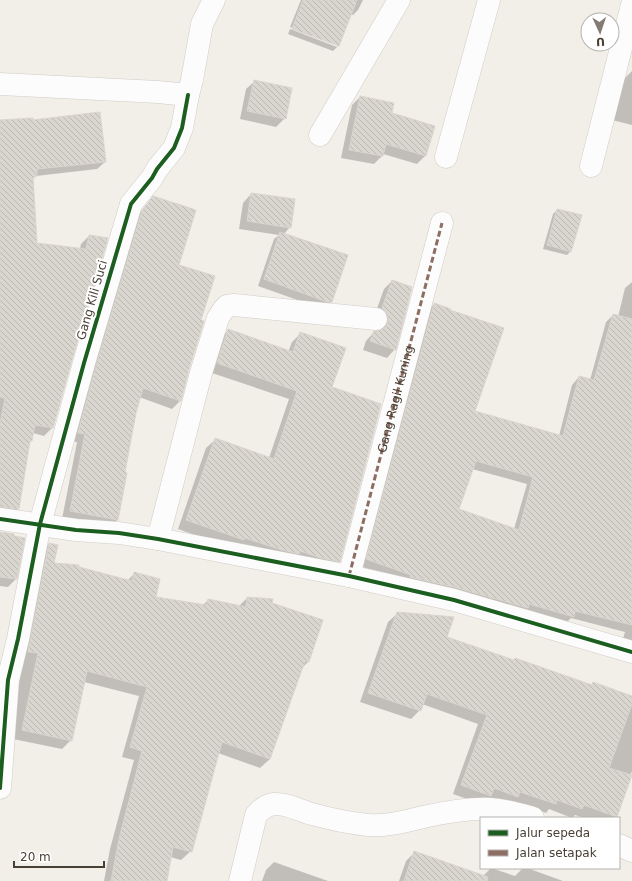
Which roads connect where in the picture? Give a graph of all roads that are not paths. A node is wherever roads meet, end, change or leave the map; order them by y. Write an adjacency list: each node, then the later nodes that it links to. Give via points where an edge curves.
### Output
1 (214, 0): 6 (street, Gang Kili Suci, via 202,24)
2 (399, 0): 7 (street)
3 (489, 0): 8 (street)
4 (632, 5): 9 (street)
5 (0, 84): 6 (street)
6 (188, 95): 13 (street, Gang Kili Suci, via 182,128 174,148 131,204)
7 (320, 135)
8 (446, 157)
9 (591, 166)
10 (442, 223): 15 (street, Gang Ragil Kuning)
11 (376, 319): 14 (street, via 234,304 224,309 218,318 201,373)
12 (0, 519): 13 (street)
13 (40, 524): 14 (street); 18 (street, Gang Kili Suci)
14 (158, 539): 15 (street)
15 (349, 576): 16 (street, via 454,600)
16 (632, 652)
17 (0, 657): 18 (street)
18 (8, 680): 19 (street)
19 (0, 788)
20 (530, 817): 23 (street, via 491,809 467,810 374,826 354,824 272,804 256,815)
21 (620, 845): 22 (street)
22 (632, 851)
23 (240, 881)

